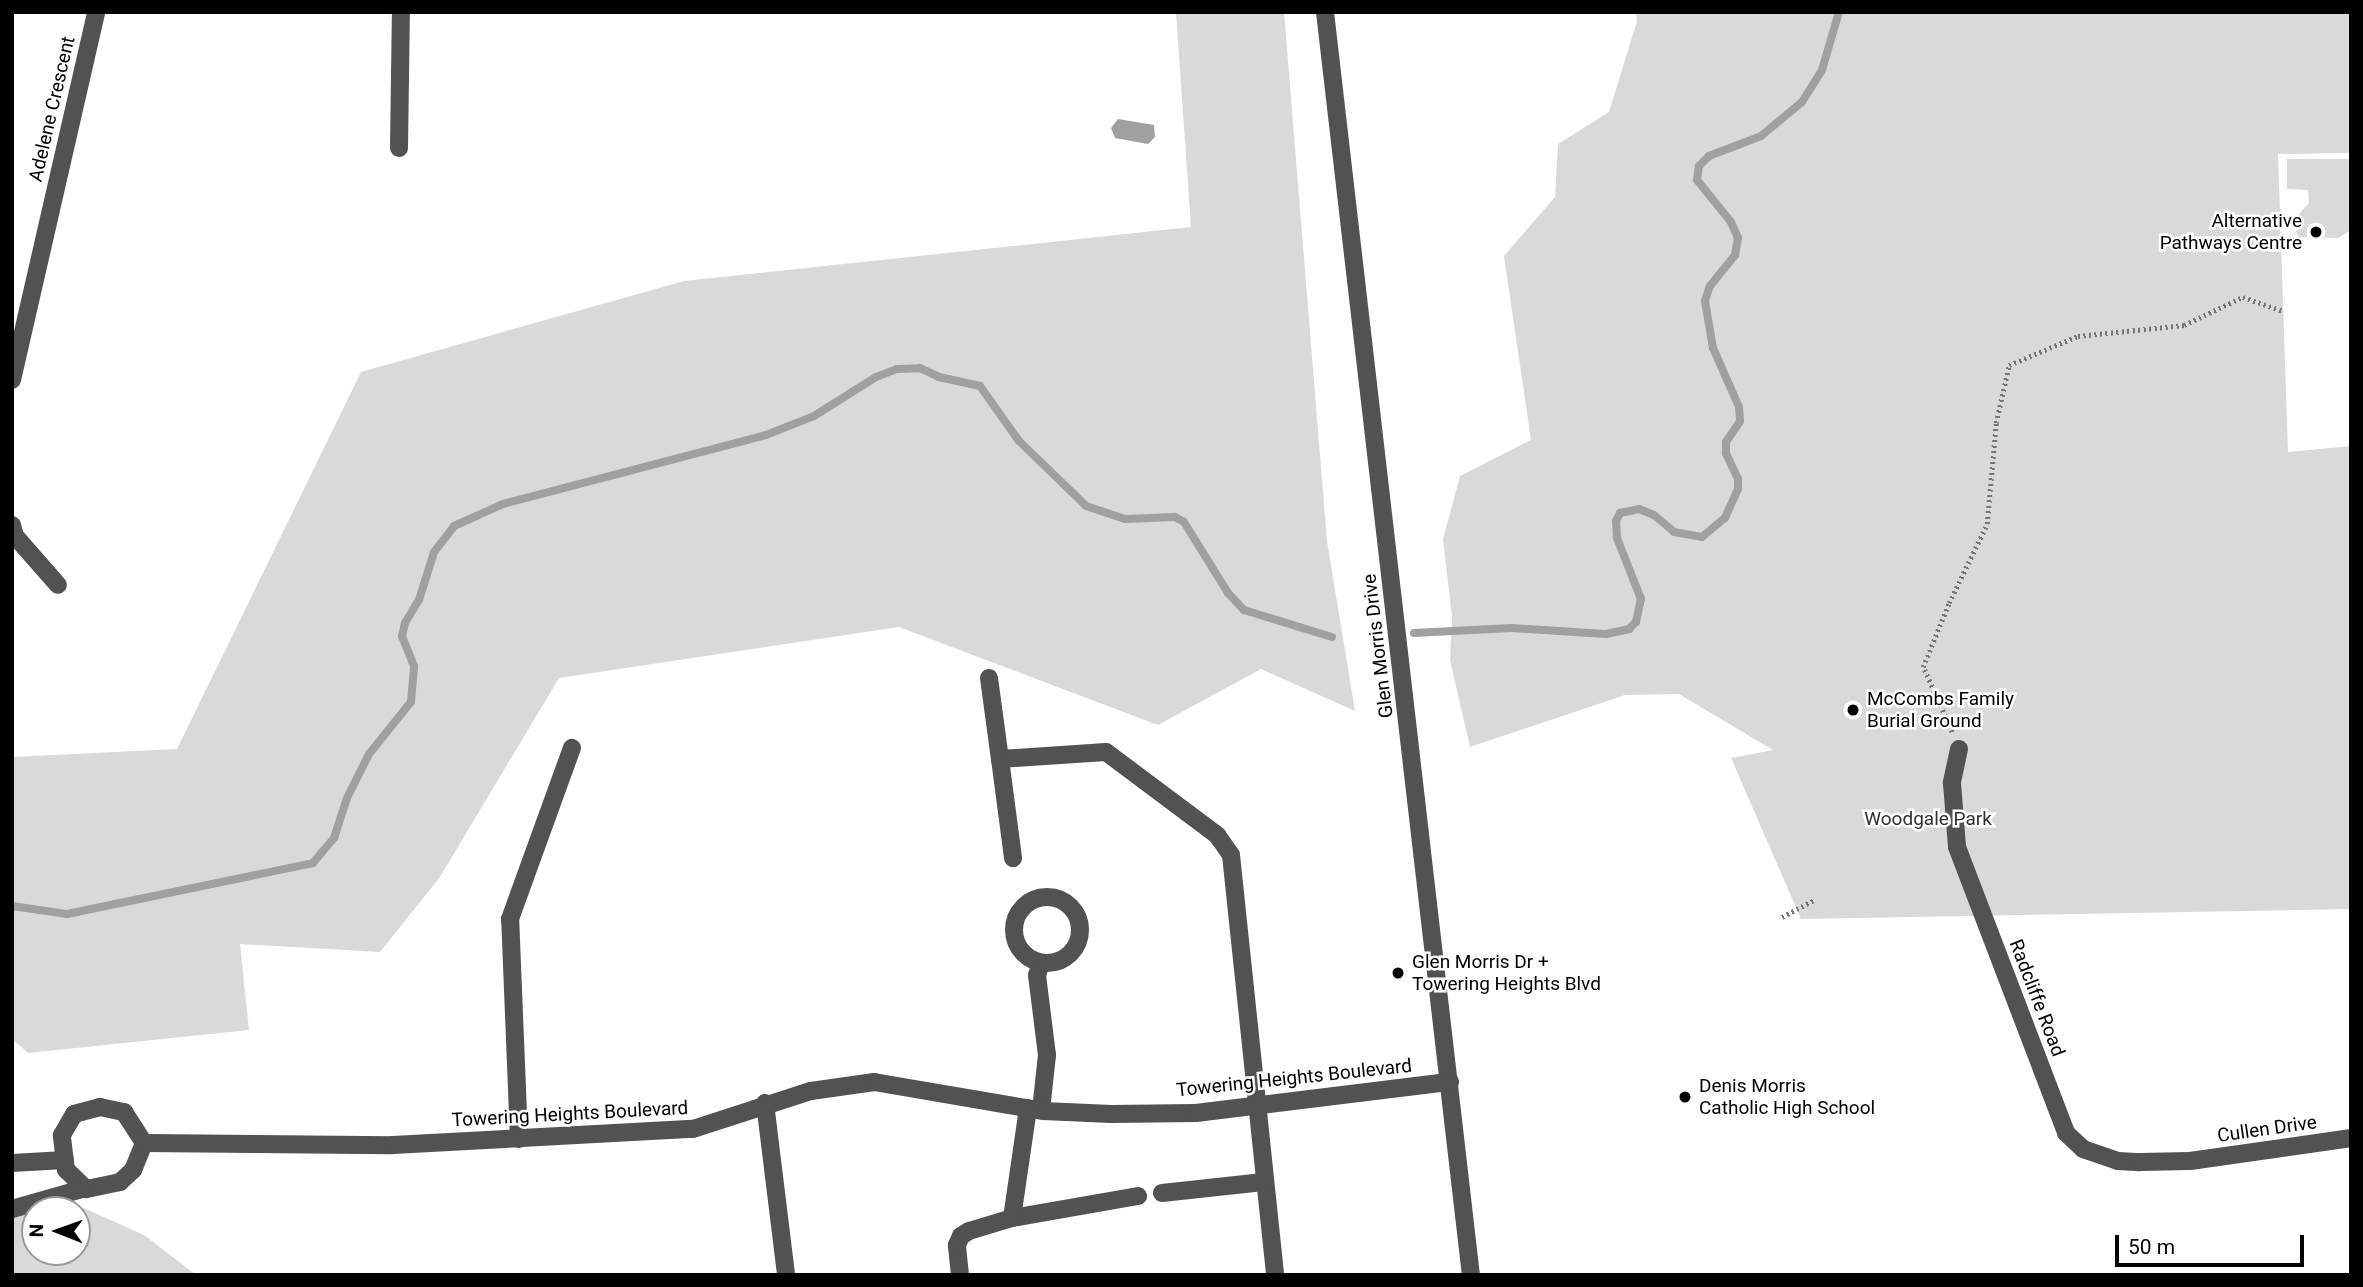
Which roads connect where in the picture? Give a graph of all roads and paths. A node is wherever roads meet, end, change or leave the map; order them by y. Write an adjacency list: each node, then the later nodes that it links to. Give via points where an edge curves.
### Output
1 (96, 12): 6 (street, Adelene Crescent)
2 (401, 12): 4 (street)
3 (1325, 12): 17 (street, Glen Morris Drive)
4 (399, 148)
5 (2283, 311): 11 (path, via 2243,297 2184,326 2078,337 2009,365 1996,423 1987,524 1923,667)
6 (12, 380)
7 (12, 525): 8 (street, via 15,536)
8 (58, 585)
9 (989, 678): 12 (street)
10 (572, 748): 22 (street, via 510,919)
11 (1959, 749): 25 (street, Radcliffe Road, via 1952,783 1957,847 2066,1133 2083,1149 2118,1161)
12 (1000, 759): 13 (street); 19 (street, via 1105,752 1217,835 1231,855)
13 (1013, 858)
14 (1816, 899): 15 (path)
15 (1782, 917)
16 (1041, 963): 20 (street, via 1037,975 1047,1055)
17 (1450, 1082): 19 (street, Towering Heights Boulevard); 36 (street, Glen Morris Drive)
18 (765, 1103): 20 (street, Towering Heights Boulevard, via 874,1082); 22 (street, Towering Heights Boulevard, via 693,1129); 33 (street)
19 (1255, 1105): 20 (street, Towering Heights Boulevard, via 1196,1113); 27 (street)
20 (1034, 1109): 32 (street)
21 (2351, 1138): 25 (street, Cullen Drive)
22 (519, 1139): 23 (street, Towering Heights Boulevard, via 393,1145)
23 (144, 1143): 24 (street, via 124,1112 100,1107 74,1114 62,1135); 28 (street, via 133,1170 120,1182)
24 (65, 1160): 26 (street); 28 (street, via 66,1170)
25 (2190, 1161)
26 (12, 1163)
27 (1263, 1182): 29 (street); 35 (street)
28 (85, 1188): 31 (street)
29 (1162, 1193)
30 (1138, 1196): 32 (street)
31 (12, 1209)
32 (1012, 1217): 34 (street, via 961,1236 957,1245)
33 (786, 1275)
34 (960, 1275)
35 (1275, 1275)
36 (1471, 1275)

